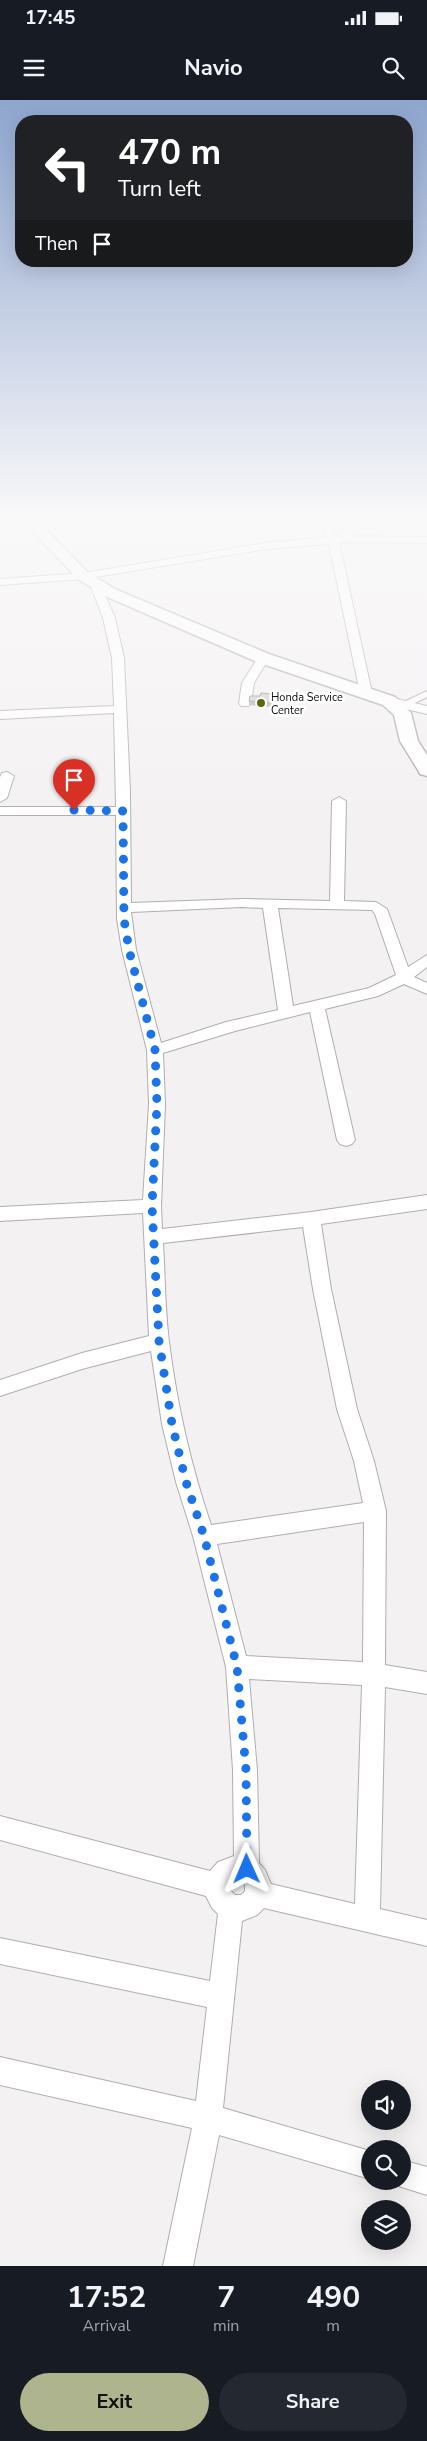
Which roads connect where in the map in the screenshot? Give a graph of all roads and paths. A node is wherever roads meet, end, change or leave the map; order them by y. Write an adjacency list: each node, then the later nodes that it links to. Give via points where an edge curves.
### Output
1 (110, 621): 9 (street, via 118,658)
2 (181, 621): 4 (street)
3 (352, 621): 5 (street)
4 (263, 658): 5 (street); 7 (street, via 248,683)
5 (366, 693): 8 (street)
6 (427, 694): 8 (lane)
7 (245, 703)
8 (396, 703): 10 (street); 12 (street, via 409,741)
9 (119, 709): 11 (street); 17 (street)
10 (427, 710)
11 (0, 715)
12 (427, 770)
13 (7, 776): 14 (street)
14 (0, 798)
15 (339, 801): 19 (street)
16 (0, 811): 17 (street)
17 (123, 811): 20 (street)
18 (270, 903): 19 (street); 20 (street); 25 (street)
19 (336, 904): 22 (street, via 380,907)
20 (124, 908): 26 (street, via 129,950)
21 (427, 960): 22 (street)
22 (404, 978): 23 (street); 24 (street, via 374,992)
23 (427, 989)
24 (316, 1005): 25 (street); 27 (street)
25 (286, 1012): 26 (street)
26 (155, 1050): 29 (street, via 157,1104)
27 (346, 1140)
28 (427, 1202): 31 (street)
29 (152, 1206): 30 (street); 32 (street)
30 (0, 1214)
31 (311, 1219): 32 (street); 35 (street, via 347,1409 364,1461)
32 (154, 1237): 33 (street)
33 (159, 1341): 34 (street, via 82,1361); 36 (street, via 172,1424)
34 (0, 1388)
35 (375, 1511): 36 (street); 38 (street)
36 (204, 1536): 37 (street)
37 (237, 1667): 38 (street); 41 (street, via 246,1770)
38 (374, 1674): 39 (street); 44 (street)
39 (427, 1683)
40 (0, 1828): 43 (street)
41 (247, 1869): 42 (street, via 256,1880); 43 (street, via 234,1867 223,1874)
42 (257, 1894): 43 (street, via 247,1907 238,1909); 44 (street)
43 (224, 1897): 47 (street)
44 (367, 1919): 45 (street)
45 (427, 1933)
46 (0, 1952): 47 (street)
47 (221, 1997): 49 (street)
48 (0, 2071): 49 (street)
49 (208, 2118): 50 (street); 53 (street)
50 (361, 2162)
51 (411, 2177): 52 (street)
52 (427, 2181)
53 (178, 2266)

